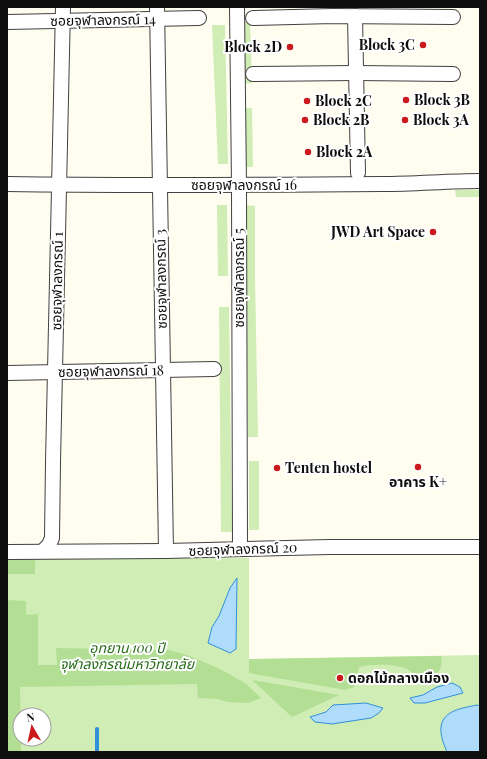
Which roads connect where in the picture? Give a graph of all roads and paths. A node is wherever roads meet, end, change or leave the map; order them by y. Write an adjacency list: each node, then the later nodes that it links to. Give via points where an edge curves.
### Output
1 (237, 7): 18 (street, ซอยจุฬาลงกรณ์ 5)
2 (333, 11): 5 (street); 8 (street)
3 (157, 13): 4 (street, ซอยจุฬาลงกรณ์ 14); 7 (street, ซอยจุฬาลงกรณ์ 14); 17 (street, ซอยจุฬาลงกรณ์ 3)
4 (63, 14): 9 (street, ซอยจุฬาลงกรณ์ 14); 16 (street, ซอยจุฬาลงกรณ์ 1)
5 (355, 16): 6 (street); 10 (street)
6 (453, 17)
7 (199, 18)
8 (253, 18)
9 (7, 22)
10 (356, 73): 11 (street); 12 (street); 13 (street)
11 (253, 74)
12 (453, 74)
13 (358, 173)
14 (480, 181): 18 (street, ซอยจุฬาลงกรณ์ 16)
15 (7, 184): 16 (street, ซอยจุฬาลงกรณ์ 16)
16 (59, 186): 17 (street, ซอยจุฬาลงกรณ์ 16); 21 (street, ซอยจุฬาลงกรณ์ 1)
17 (160, 186): 18 (street, ซอยจุฬาลงกรณ์ 16); 20 (street, ซอยจุฬาลงกรณ์ 3)
18 (239, 186): 24 (street, ซอยจุฬาลงกรณ์ 5)
19 (214, 369): 20 (street, ซอยจุฬาลงกรณ์ 18)
20 (162, 370): 21 (street, ซอยจุฬาลงกรณ์ 18); 26 (street, ซอยจุฬาลงกรณ์ 3)
21 (55, 372): 22 (street, ซอยจุฬาลงกรณ์ 18); 25 (street, ซอยจุฬาลงกรณ์ 1, via 52,538)
22 (7, 373)
23 (480, 547): 24 (street, ซอยจุฬาลงกรณ์ 20)
24 (240, 549): 26 (street, ซอยจุฬาลงกรณ์ 20)
25 (43, 551): 26 (street, ซอยจุฬาลงกรณ์ 20); 27 (street, ซอยจุฬาลงกรณ์ 20)
26 (166, 551)
27 (7, 552)

